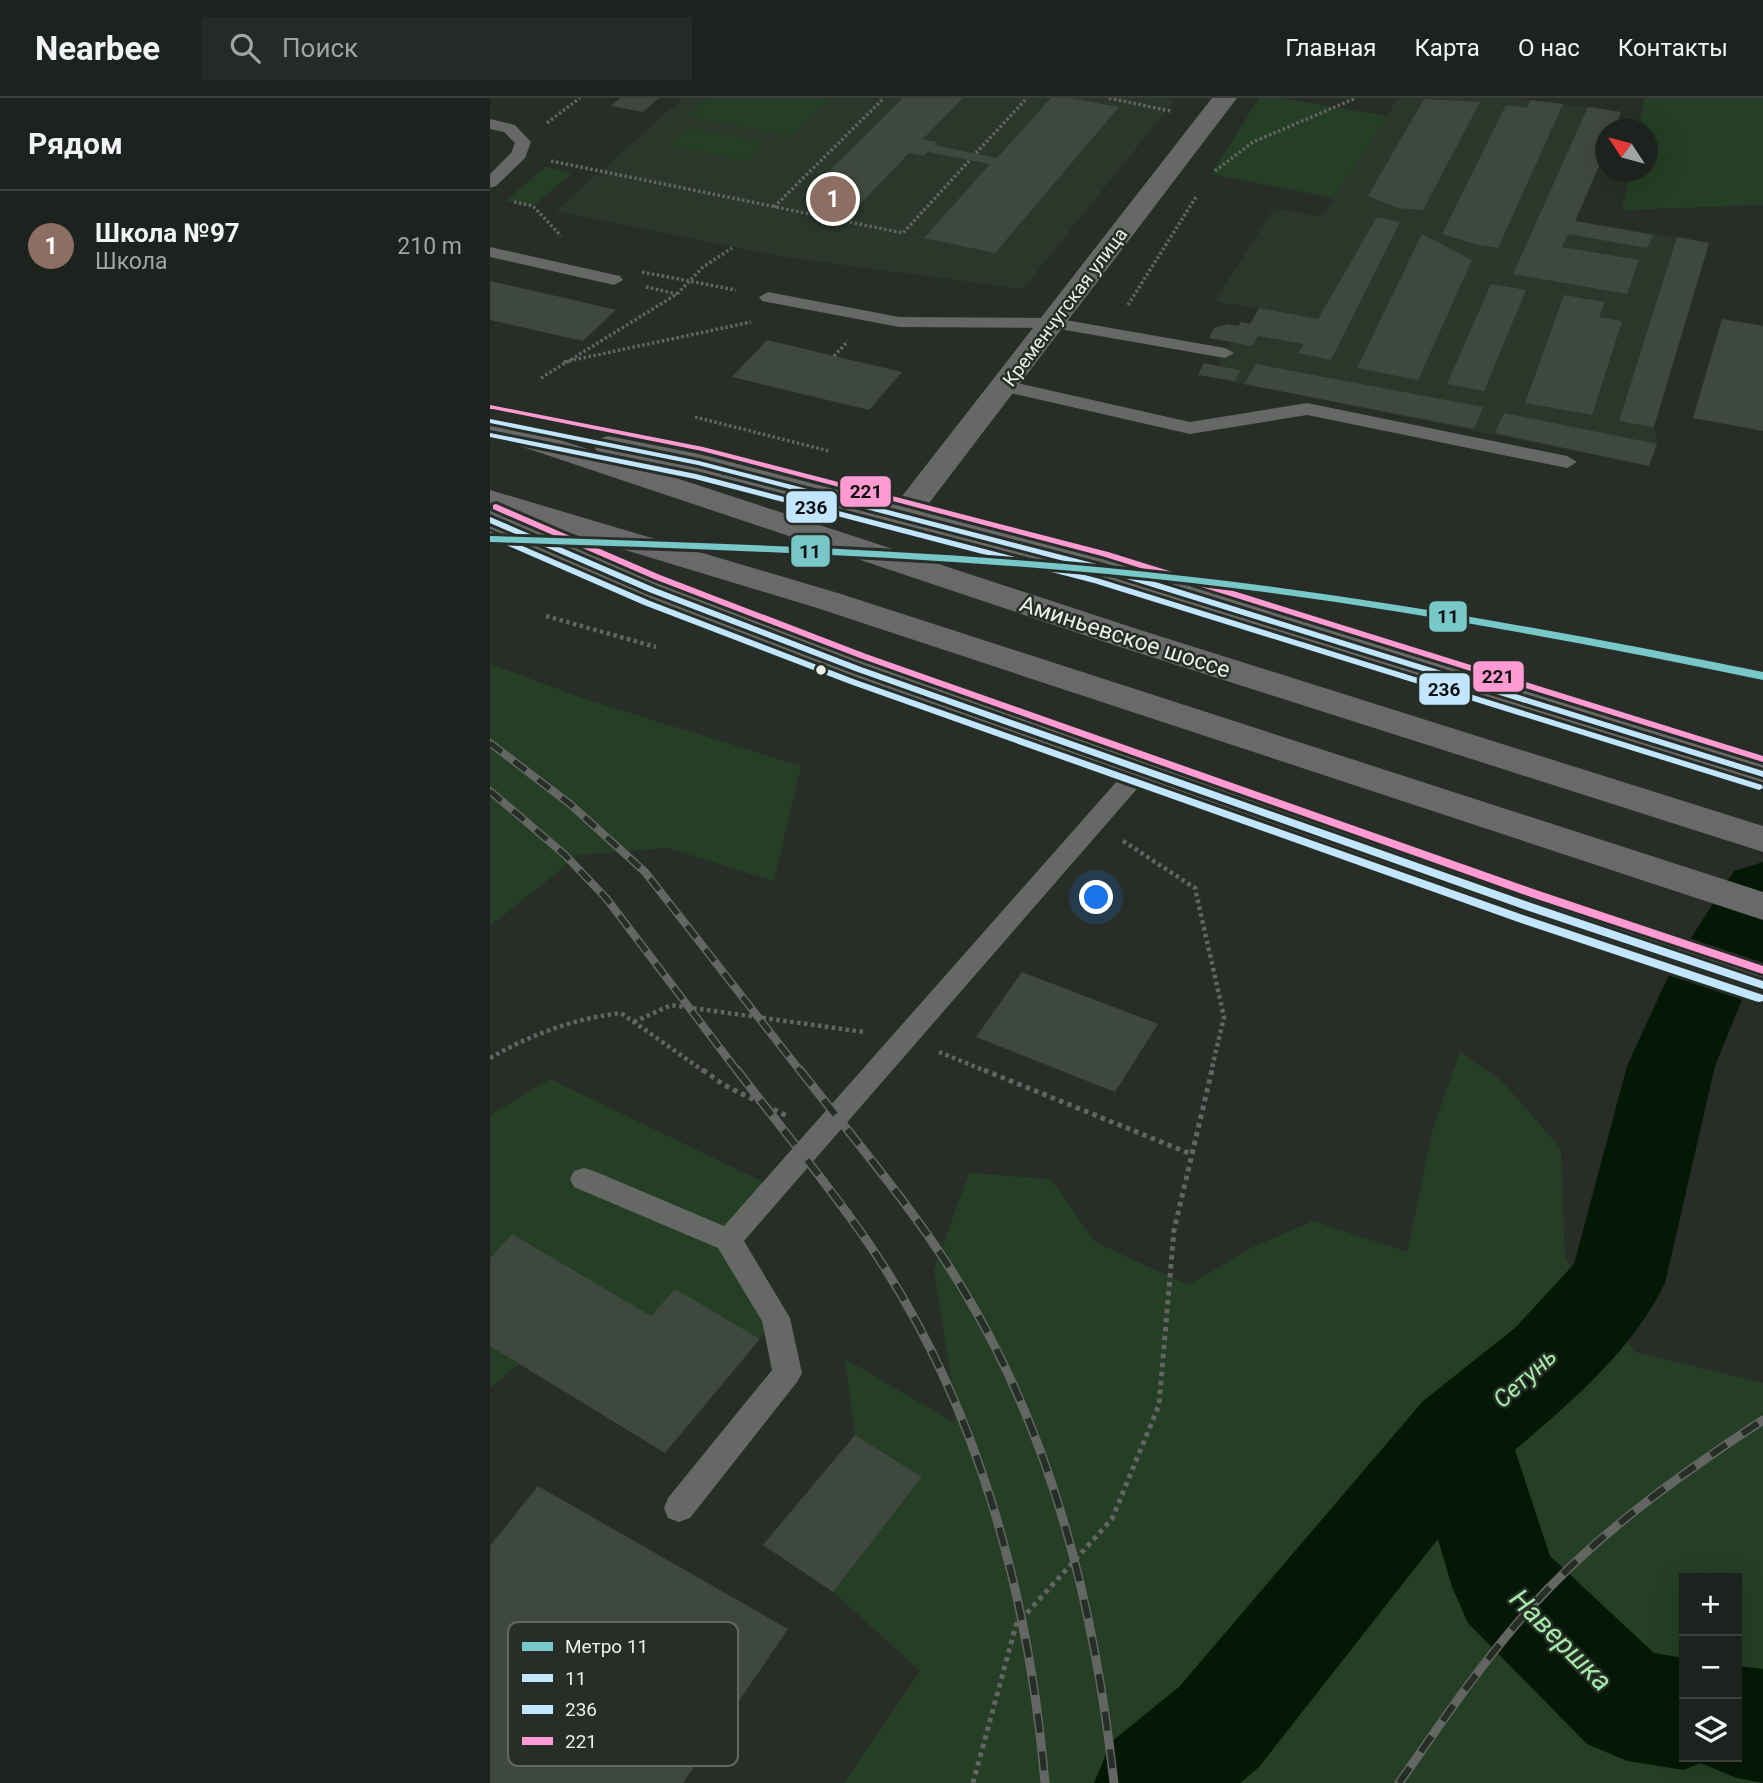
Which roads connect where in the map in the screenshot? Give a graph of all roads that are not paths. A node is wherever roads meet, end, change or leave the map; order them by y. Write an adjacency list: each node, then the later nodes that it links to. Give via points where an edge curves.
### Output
1 (1225, 98): 7 (street, Кременчугская улица)
2 (490, 124): 3 (lane, via 509,128 523,142 519,155)
3 (490, 183)
4 (490, 252): 5 (lane)
5 (614, 280)
6 (768, 297): 7 (lane, via 899,322)
7 (1054, 323): 8 (lane); 9 (street, Кременчугская улица)
8 (1225, 353)
9 (1004, 386): 12 (lane, via 1190,428 1307,409); 14 (street, Кременчугская улица)
10 (490, 421): 14 (main road, via 699,463)
11 (490, 426): 18 (main road, Аминьевское шоссе, via 848,547)
12 (1567, 462)
13 (490, 499): 19 (main road, via 856,609)
14 (903, 516): 17 (main road, via 1101,568)
15 (490, 520): 16 (street, via 652,590 832,659)
16 (1141, 769): 20 (street, via 1530,908); 22 (lane)
17 (1763, 774)
18 (1763, 839)
19 (1763, 906)
20 (1763, 985)
21 (584, 1179): 22 (lane)
22 (728, 1240): 23 (lane, via 776,1318 787,1373)
23 (679, 1508)

